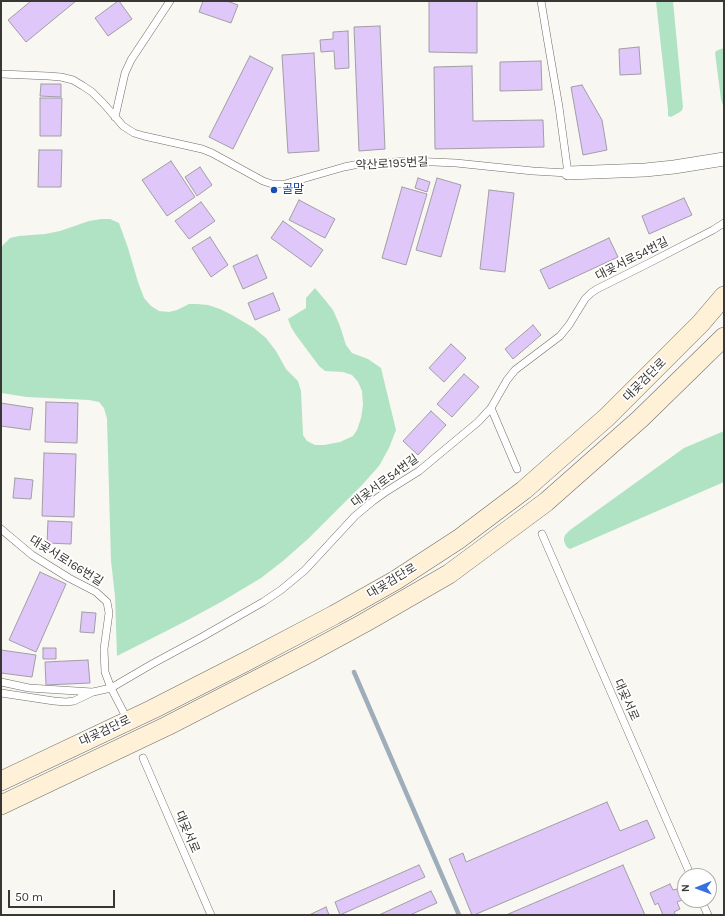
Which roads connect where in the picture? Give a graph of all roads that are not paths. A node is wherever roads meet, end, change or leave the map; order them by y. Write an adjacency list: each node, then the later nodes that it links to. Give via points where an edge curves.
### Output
1 (170, 1): 4 (lane, via 131,60 125,73)
2 (541, 1): 6 (lane)
3 (1, 74): 4 (lane, 약산로195번길, via 73,80 100,100)
4 (115, 117): 6 (lane, 약산로195번길, via 123,126 134,132 202,149 272,184 285,184 359,164 411,161)
5 (724, 159): 6 (street, 약산로195번길, via 645,170)
6 (568, 173)
7 (724, 223): 10 (lane, 대곶서로54번길, via 591,293 560,336 514,370)
8 (724, 296): 20 (main road, 대곶검단로, via 701,323 607,417 524,490 459,539 396,580 334,615 153,709)
9 (724, 337): 21 (main road, 대곶검단로, via 640,418 546,502 449,574 311,651 181,719)
10 (491, 408): 11 (lane); 15 (lane, 대곶서로54번길, via 420,471 373,500 305,570 281,590 242,615)
11 (517, 469)
12 (1, 529): 15 (lane, 대곶서로166번길, via 32,556 96,592 107,602 109,613 104,649 105,672)
13 (542, 534): 22 (lane, 대곶서로)
14 (1, 682): 16 (lane, via 28,688)
15 (111, 688): 16 (lane, 대곶서로54번길); 18 (lane)
16 (93, 692): 17 (lane, 대곶서로54번길, via 66,702)
17 (1, 693)
18 (124, 713)
19 (143, 758): 23 (lane, 대곶서로)
20 (1, 781)
21 (1, 805)
22 (688, 868)
23 (211, 915)

